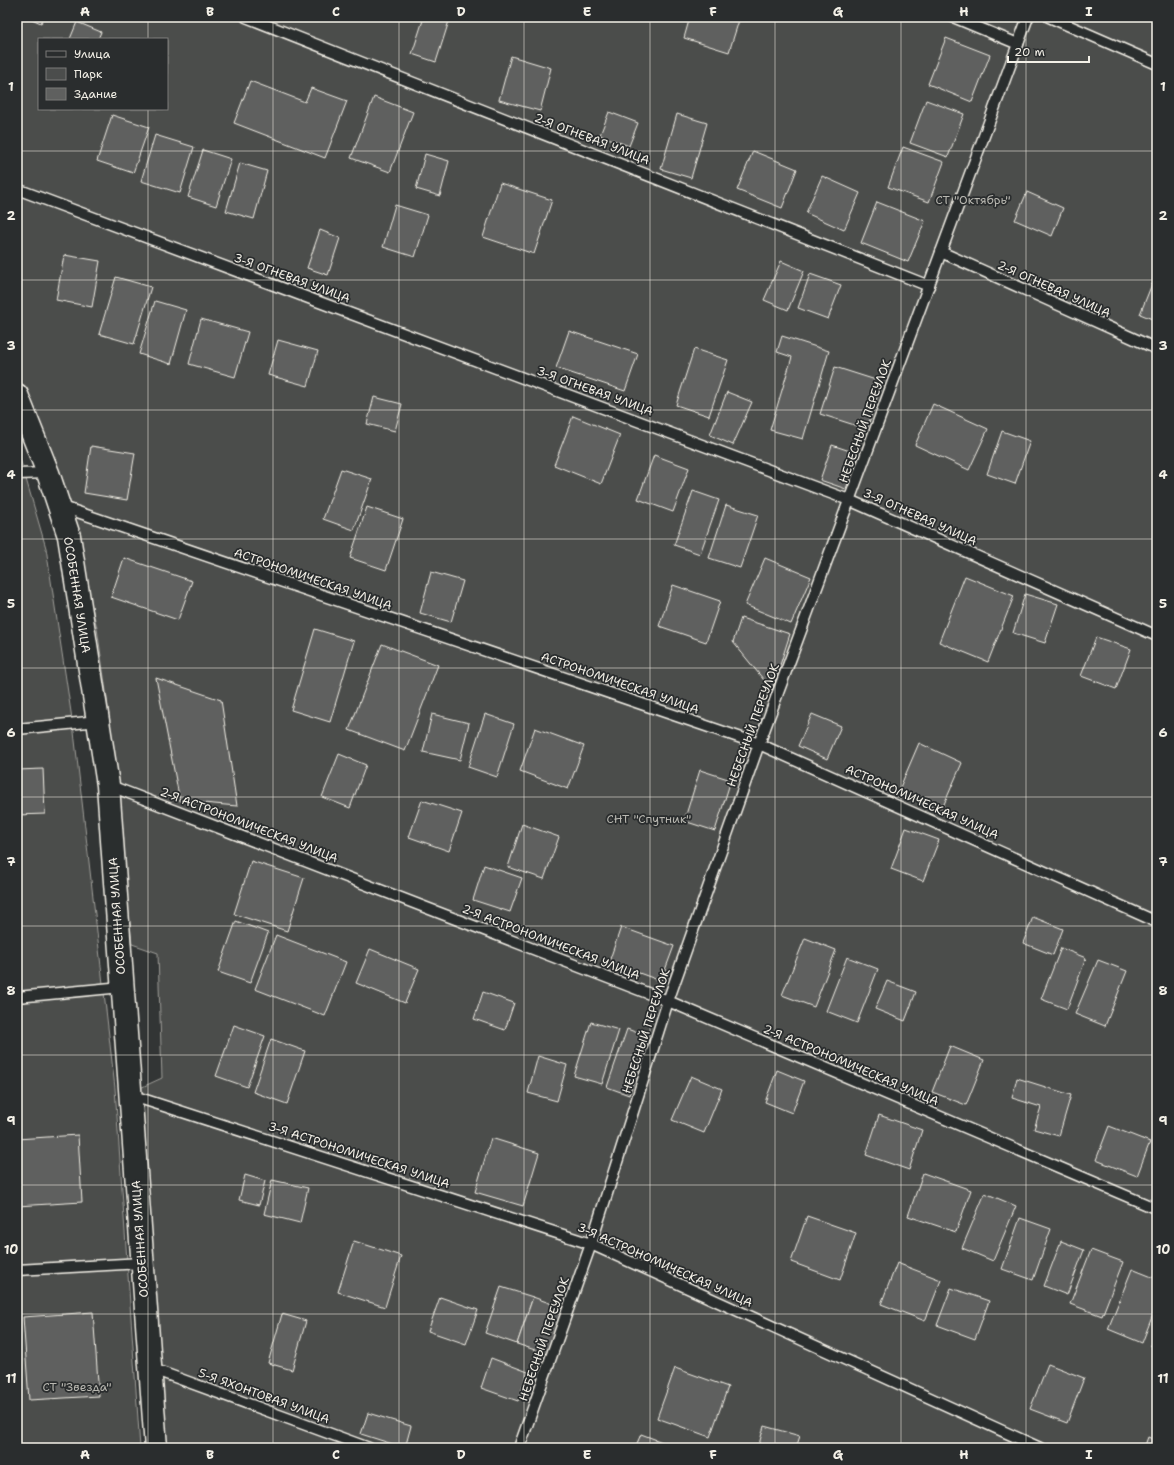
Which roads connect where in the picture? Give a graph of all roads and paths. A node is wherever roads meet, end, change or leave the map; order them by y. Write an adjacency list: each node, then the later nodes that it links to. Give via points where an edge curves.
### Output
1 (246, 17): 9 (lane, 2-Я ОГНЕВАЯ УЛИЦА)
2 (953, 17): 5 (lane)
3 (1028, 17): 5 (lane, НЕБЕСНЫЙ ПЕРЕУЛОК)
4 (1049, 17): 6 (lane)
5 (1018, 44): 8 (lane, НЕБЕСНЫЙ ПЕРЕУЛОК)
6 (1157, 64)
7 (17, 189): 14 (lane, 3-Я ОГНЕВАЯ УЛИЦА)
8 (941, 252): 9 (lane, НЕБЕСНЫЙ ПЕРЕУЛОК); 10 (lane, 2-Я ОГНЕВАЯ УЛИЦА)
9 (929, 286): 14 (lane, НЕБЕСНЫЙ ПЕРЕУЛОК)
10 (1157, 349)
11 (17, 395): 12 (main road, ОСОБЕННАЯ УЛИЦА)
12 (48, 473): 13 (lane); 15 (main road, ОСОБЕННАЯ УЛИЦА)
13 (17, 474)
14 (849, 500): 16 (lane, 3-Я ОГНЕВАЯ УЛИЦА); 19 (lane, НЕБЕСНЫЙ ПЕРЕУЛОК)
15 (59, 506): 17 (main road, ОСОБЕННАЯ УЛИЦА, via 69,536); 19 (lane, АСТРОНОМИЧЕСКАЯ УЛИЦА)
16 (1157, 636)
17 (98, 721): 18 (lane); 20 (main road, ОСОБЕННАЯ УЛИЦА)
18 (17, 729)
19 (759, 744): 21 (lane, АСТРОНОМИЧЕСКАЯ УЛИЦА); 24 (lane, НЕБЕСНЫЙ ПЕРЕУЛОК)
20 (108, 785): 22 (main road, ОСОБЕННАЯ УЛИЦА); 24 (lane, 2-Я АСТРОНОМИЧЕСКАЯ УЛИЦА)
21 (1157, 922)
22 (122, 987): 23 (lane); 25 (main road, ОСОБЕННАЯ УЛИЦА)
23 (17, 997)
24 (668, 1001): 26 (lane, 2-Я АСТРОНОМИЧЕСКАЯ УЛИЦА); 27 (lane, НЕБЕСНЫЙ ПЕРЕУЛОК)
25 (130, 1095): 27 (lane, 3-Я АСТРОНОМИЧЕСКАЯ УЛИЦА); 28 (main road, ОСОБЕННАЯ УЛИЦА)
26 (1157, 1209)
27 (591, 1244): 33 (lane, НЕБЕСНЫЙ ПЕРЕУЛОК); 34 (lane, 3-Я АСТРОНОМИЧЕСКАЯ УЛИЦА)
28 (142, 1263): 29 (lane); 30 (main road, ОСОБЕННАЯ УЛИЦА)
29 (17, 1270)
30 (150, 1368): 31 (main road, ОСОБЕННАЯ УЛИЦА); 32 (lane, 5-Я ЯХОНТОВАЯ УЛИЦА)
31 (156, 1448)
32 (369, 1448)
33 (519, 1448)
34 (1040, 1448)

